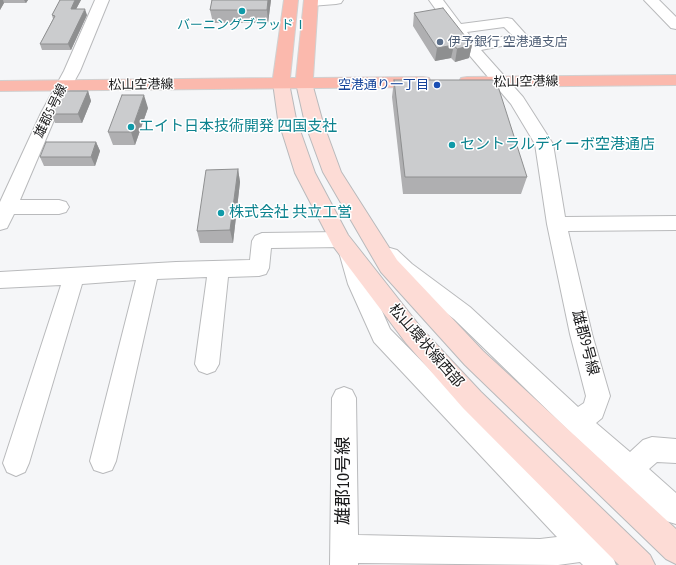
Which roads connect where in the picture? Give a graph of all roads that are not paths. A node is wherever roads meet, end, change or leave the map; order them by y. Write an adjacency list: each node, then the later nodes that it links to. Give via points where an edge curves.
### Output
1 (102, 0): 14 (street, 雄郡5号線, via 72,71)
2 (291, 0): 12 (main road)
3 (336, 0): 6 (street)
4 (436, 0): 8 (street, 雄郡9号線)
5 (651, 0): 7 (street)
6 (311, 1): 12 (main road)
7 (672, 20)
8 (456, 29): 9 (street, 雄郡9号線); 9 (street, via 507,22 522,38)
9 (470, 47): 11 (street, 雄郡9号線)
10 (676, 80): 11 (main road, 松山空港線)
11 (501, 82): 12 (main road, 松山空港線); 17 (street, 雄郡9号線, via 517,101 544,144)
12 (292, 83): 14 (main road, 松山空港線); 19 (street, 松山環状線西部, via 314,123 332,172); 20 (street, 松山環状線西部, via 287,119 305,173)
13 (0, 86): 14 (main road, 松山空港線)
14 (63, 86): 16 (street, 雄郡5号線)
15 (59, 207): 16 (street)
16 (4, 215)
17 (557, 224): 18 (street); 27 (street, 雄郡9号線, via 581,334 598,396 594,410)
18 (676, 224)
19 (370, 237): 27 (street, via 405,270 462,313); 33 (street, 松山環状線西部, via 389,266 474,358)
20 (344, 246): 21 (street, via 262,241 259,268); 35 (street, via 382,335); 36 (street, 松山環状線西部, via 414,336 472,400)
21 (218, 269): 22 (street); 25 (street)
22 (148, 272): 23 (street); 29 (street, via 100,436)
23 (74, 276): 24 (street); 30 (street)
24 (0, 280)
25 (207, 364)
26 (344, 398): 34 (street, 雄郡10号線)
27 (578, 423): 31 (street)
28 (676, 451): 31 (street, via 652,449)
29 (103, 460)
30 (16, 463)
31 (630, 469): 32 (street)
32 (676, 511)
33 (676, 549)
34 (344, 557): 35 (street, via 540,553)
35 (594, 557)
36 (640, 565)

